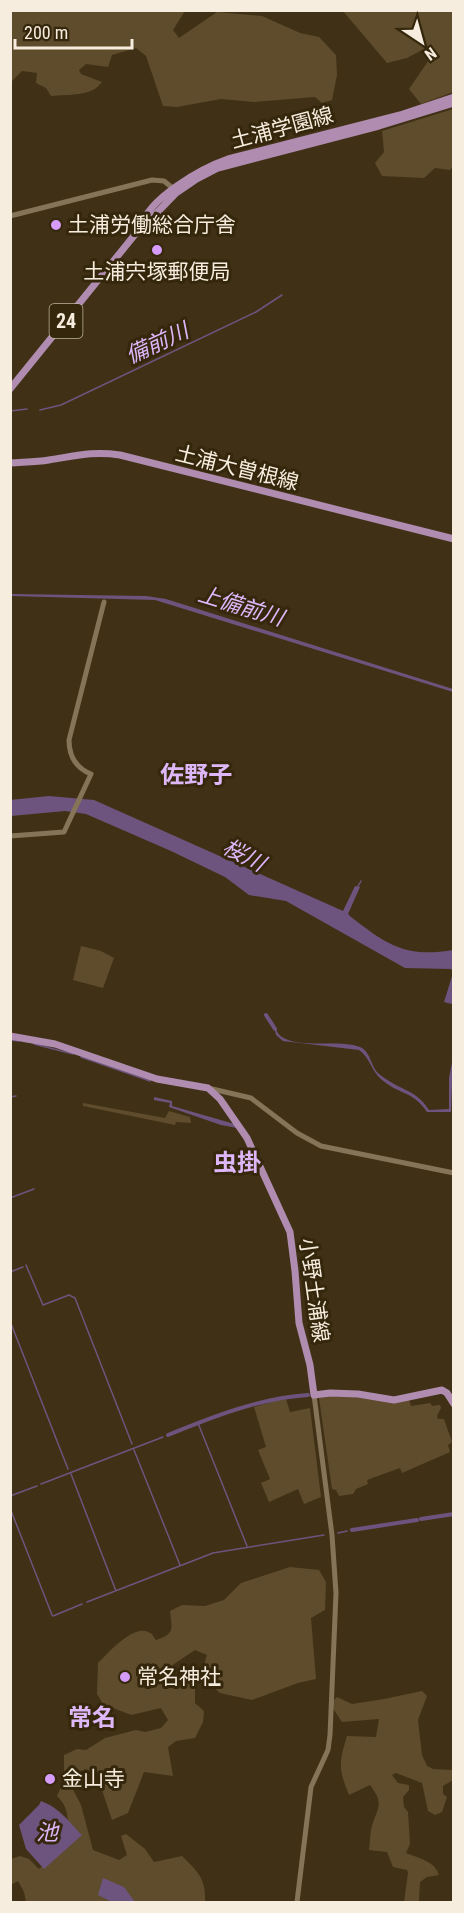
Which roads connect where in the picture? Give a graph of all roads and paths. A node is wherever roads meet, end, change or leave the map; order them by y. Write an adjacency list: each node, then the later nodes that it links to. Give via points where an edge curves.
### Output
1 (453, 97): 3 (main road, 土浦学園線 / 24, via 400,115 228,159 196,173)
2 (453, 103): 3 (main road, 土浦学園線 / 24, via 230,164)
3 (175, 191): 4 (street, via 164,181 152,180); 5 (main road, 土浦学園線 / 24, via 141,227)
4 (10, 216)
5 (10, 389)
6 (10, 463): 7 (main road, 土浦大曽根線, via 80,453 120,456)
7 (453, 538)
8 (104, 602): 9 (street, via 69,740 75,762 89,777 64,832)
9 (10, 836)
10 (10, 1036): 11 (main road, via 55,1044 157,1079)
11 (208, 1088): 12 (street, via 251,1098 309,1140 331,1150); 13 (main road, 小野土浦線, via 247,1138 290,1232 299,1323)
12 (453, 1173)
13 (314, 1395): 14 (main road, via 358,1394 394,1400 442,1389); 15 (street, via 332,1535 336,1630 328,1750 308,1800)
14 (453, 1404)
15 (297, 1902)

